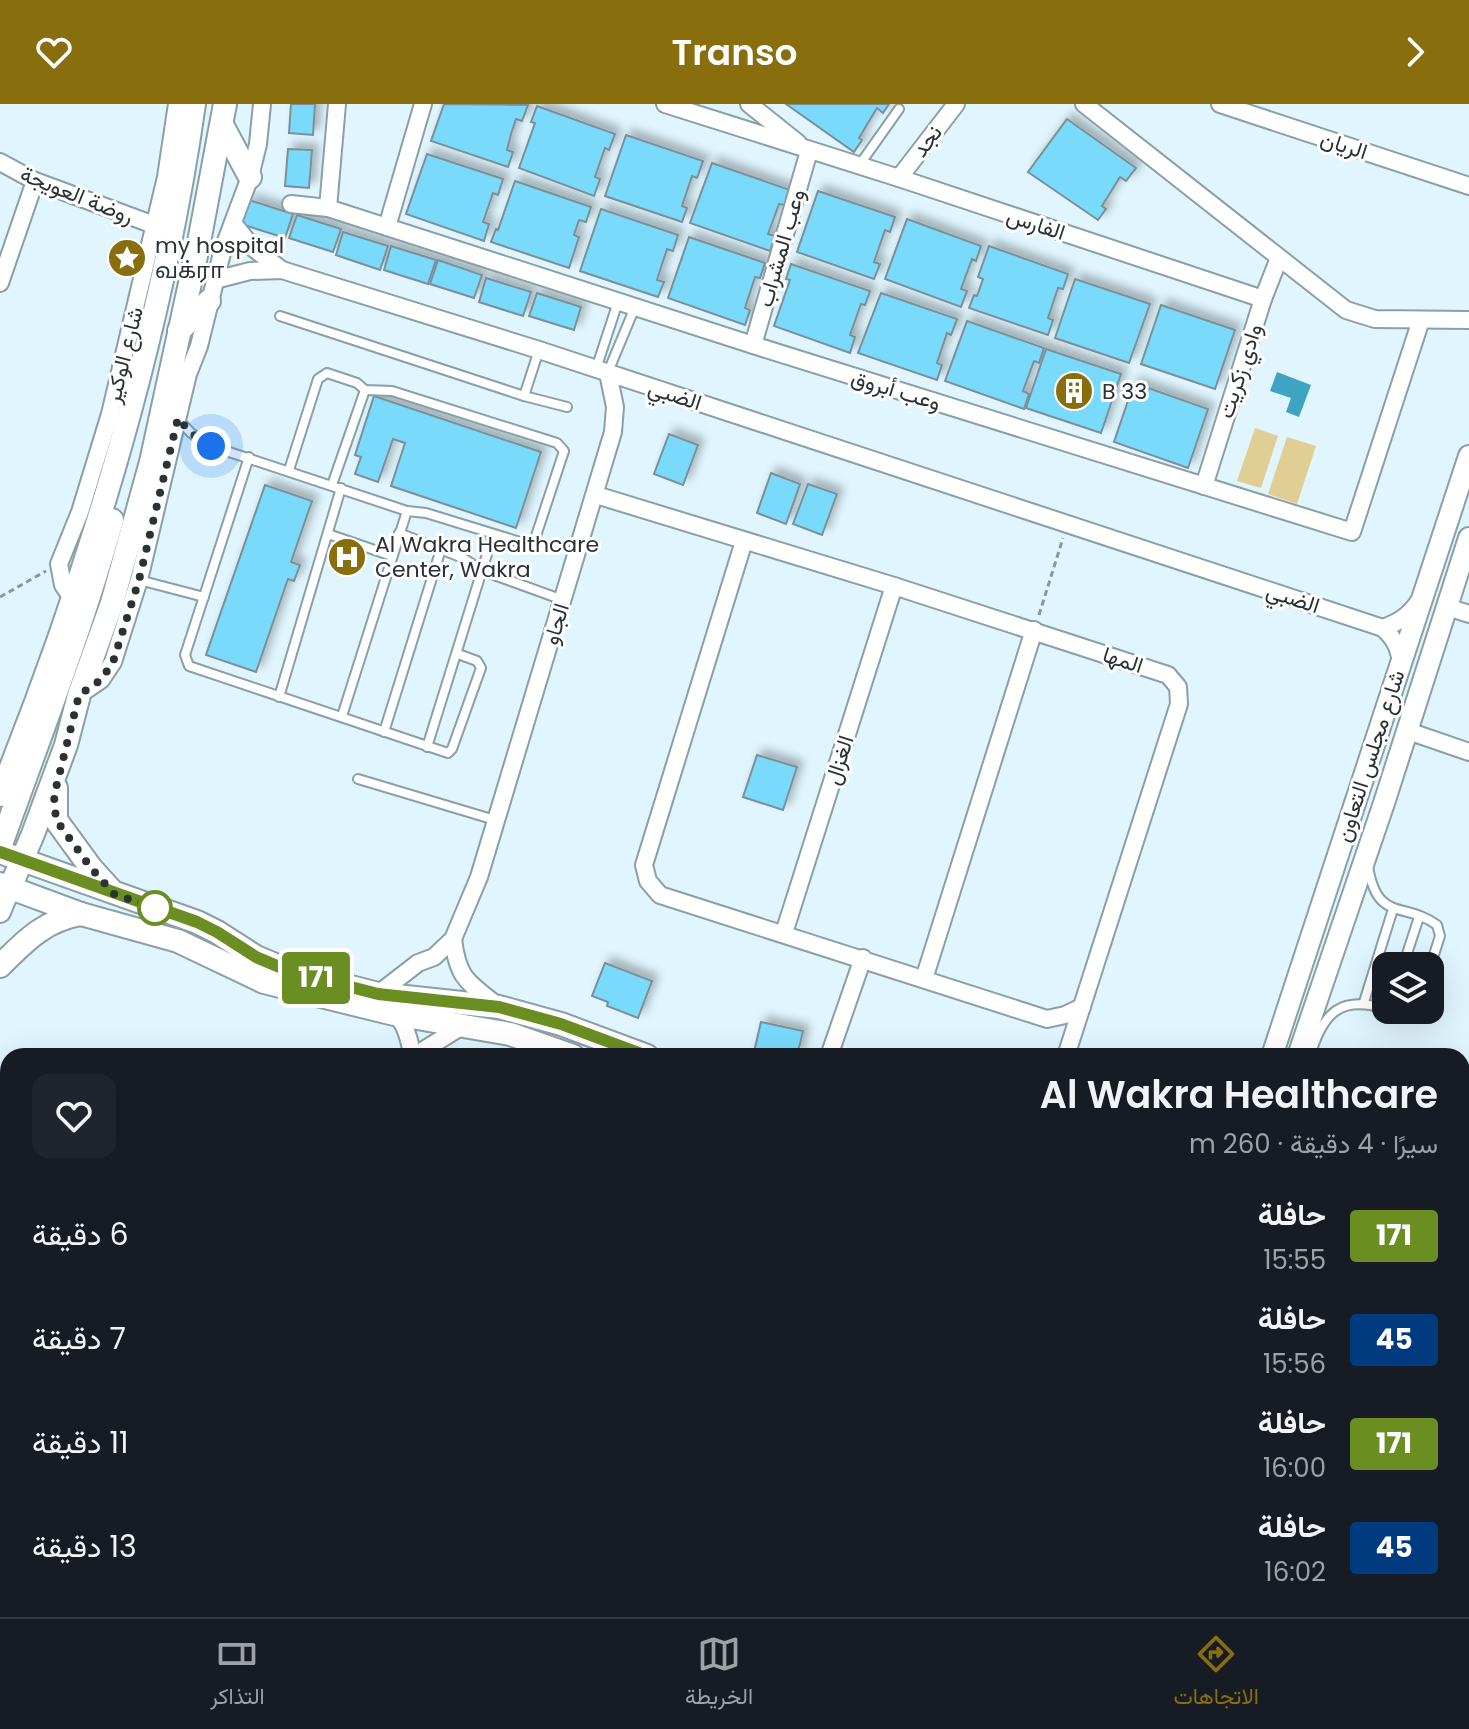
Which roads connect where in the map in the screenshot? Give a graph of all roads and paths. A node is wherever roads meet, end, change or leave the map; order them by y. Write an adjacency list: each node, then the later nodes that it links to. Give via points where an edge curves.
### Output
1 (177, 104): 23 (street, شارع الوكير)
2 (194, 104): 38 (main road, شارع الوكير)
3 (262, 104): 16 (street)
4 (337, 104): 21 (street)
5 (423, 104): 24 (street)
6 (665, 104): 13 (street, الفارس)
7 (749, 104): 13 (street, الفارس)
8 (956, 104): 17 (street, نجد)
9 (1084, 104): 25 (street)
10 (1220, 104): 19 (street, الريان)
11 (899, 109): 15 (lane)
12 (223, 114): 16 (main road); 35 (main road)
13 (809, 151): 15 (street, الفارس); 36 (street, وعب المشراب)
14 (0, 162): 18 (street, روضة العويجة)
15 (858, 167): 17 (street, الفارس)
16 (250, 177): 22 (street)
17 (899, 178): 29 (street, الفارس)
18 (35, 181): 23 (street, روضة العويجة); 27 (street)
19 (1469, 186)
20 (291, 204): 21 (street, وعب أبروق)
21 (328, 208): 24 (street, وعب أبروق)
22 (233, 223): 26 (street, الضبي, via 253,248); 28 (street)
23 (154, 225): 59 (street, شارع الوكير, via 110,414)
24 (387, 227): 30 (street, وعب أبروق)
25 (1279, 258): 29 (street, وادي زكريت); 33 (street, via 1346,310 1375,319)
26 (282, 270): 28 (street, الضبي, via 250,271); 37 (street, الضبي)
27 (0, 283)
28 (212, 291): 35 (main road); 43 (street)
29 (1263, 299): 47 (street, وادي زكريت)
30 (618, 301): 31 (street, وعب أبروق); 39 (lane, الجاو)
31 (635, 306): 36 (street, وعب أبروق); 39 (lane)
32 (280, 316): 41 (lane)
33 (1421, 320): 34 (street); 47 (street, وعب أبروق, via 1352,532)
34 (1469, 320)
35 (178, 332): 74 (main road, via 147,476 112,603)
36 (753, 345): 47 (street, وعب أبروق)
37 (539, 350): 39 (street, الضبي); 41 (lane)
38 (144, 358): 65 (main road, شارع الوكير); 87 (main road, via 124,475 89,603)
39 (602, 371): 49 (street, الجاو, via 614,396 615,419); 51 (street, الضبي)
40 (365, 390): 46 (lane, via 327,373 318,379); 48 (lane); 54 (lane, via 392,391 562,446 534,542)
41 (524, 396): 42 (lane)
42 (567, 407)
43 (178, 418): 45 (lane, via 211,446); 61 (street)
44 (1469, 456): 66 (street, شارع مجلس التعاون)
45 (249, 457): 46 (lane); 64 (lane)
46 (289, 470): 48 (lane)
47 (1204, 486)
48 (337, 487): 50 (lane); 53 (lane)
49 (596, 495): 56 (street, المها); 67 (street, الجاو)
50 (407, 511): 52 (lane); 54 (lane)
51 (1068, 523): 70 (street, الضبي); 71 (path)
52 (399, 533): 57 (lane); 58 (lane)
53 (328, 534): 58 (lane); 75 (lane)
54 (493, 535): 60 (lane)
55 (1469, 538): 68 (street, شارع مجلس التعاون)
56 (744, 541): 62 (street, المها); 95 (street, via 644,865 660,895)
57 (441, 549): 60 (lane); 79 (lane)
58 (392, 556): 76 (lane)
59 (59, 564): 63 (path); 65 (street)
60 (483, 571): 67 (lane); 72 (lane)
61 (139, 580): 64 (lane); 74 (street, via 113,662 101,680)
62 (894, 586): 71 (street, المها); 95 (street, الغزال)
63 (0, 597)
64 (204, 597): 75 (lane, via 185,655 189,666)
65 (72, 598): 77 (main road, شارع الوكير)
66 (1420, 600): 70 (street, via 1398,623); 73 (street, شارع مجلس التعاون)
67 (564, 601): 86 (street, الجاو)
68 (1447, 607): 69 (street); 78 (street, شارع مجلس التعاون)
69 (1469, 614)
70 (1383, 628): 73 (street, via 1399,648)
71 (1034, 630): 101 (street); 106 (street, المها, via 1168,675 1178,687 1179,704)
72 (458, 654): 81 (lane); 81 (lane, via 481,668 452,749 448,753)
73 (1401, 661): 115 (street, شارع مجلس التعاون)
74 (79, 695): 80 (main road)
75 (279, 697): 76 (lane)
76 (342, 716): 79 (lane)
77 (27, 729): 83 (main road); 85 (main road, شارع الوكير)
78 (1408, 731): 82 (street); 88 (street, شارع مجلس التعاون)
79 (384, 732): 81 (lane)
80 (66, 745): 89 (main road); 90 (main road, via 54,796 56,820)
81 (427, 747)
82 (1469, 752)
83 (0, 765)
84 (358, 779): 86 (lane)
85 (0, 795)
86 (496, 821): 96 (street, الجاو)
87 (0, 849): 89 (main road)
88 (1366, 856): 91 (lane, via 1376,894); 116 (street, شارع مجلس التعاون)
89 (6, 871): 90 (main road, via 43,869); 92 (street); 93 (main road)
90 (114, 894): 102 (main road, via 197,922 289,971)
91 (1393, 909): 94 (lane); 103 (lane)
92 (0, 912)
93 (81, 914): 100 (main road, via 47,924); 107 (main road, via 178,941 264,982)
94 (1419, 917): 97 (lane); 98 (lane, via 1438,928)
95 (784, 933): 99 (street)
96 (453, 939): 102 (street); 105 (street, via 464,978)
97 (1408, 952)
98 (1435, 952)
99 (863, 958): 101 (street); 113 (street)
100 (0, 966)
101 (924, 979): 106 (street, via 1047,1019)
102 (378, 994): 105 (main road)
103 (1364, 1002): 104 (lane); 117 (lane, via 1331,1015)
104 (1372, 1004)
105 (499, 1007): 112 (main road)
106 (1082, 1007): 114 (street, المها)
107 (394, 1014): 108 (main road); 109 (street)
108 (464, 1025): 110 (street); 111 (main road)
109 (411, 1048)
110 (426, 1048)
111 (550, 1048)
112 (626, 1048)
113 (832, 1048)
114 (1069, 1048)
115 (1275, 1048)
116 (1301, 1048)
117 (1313, 1048)

